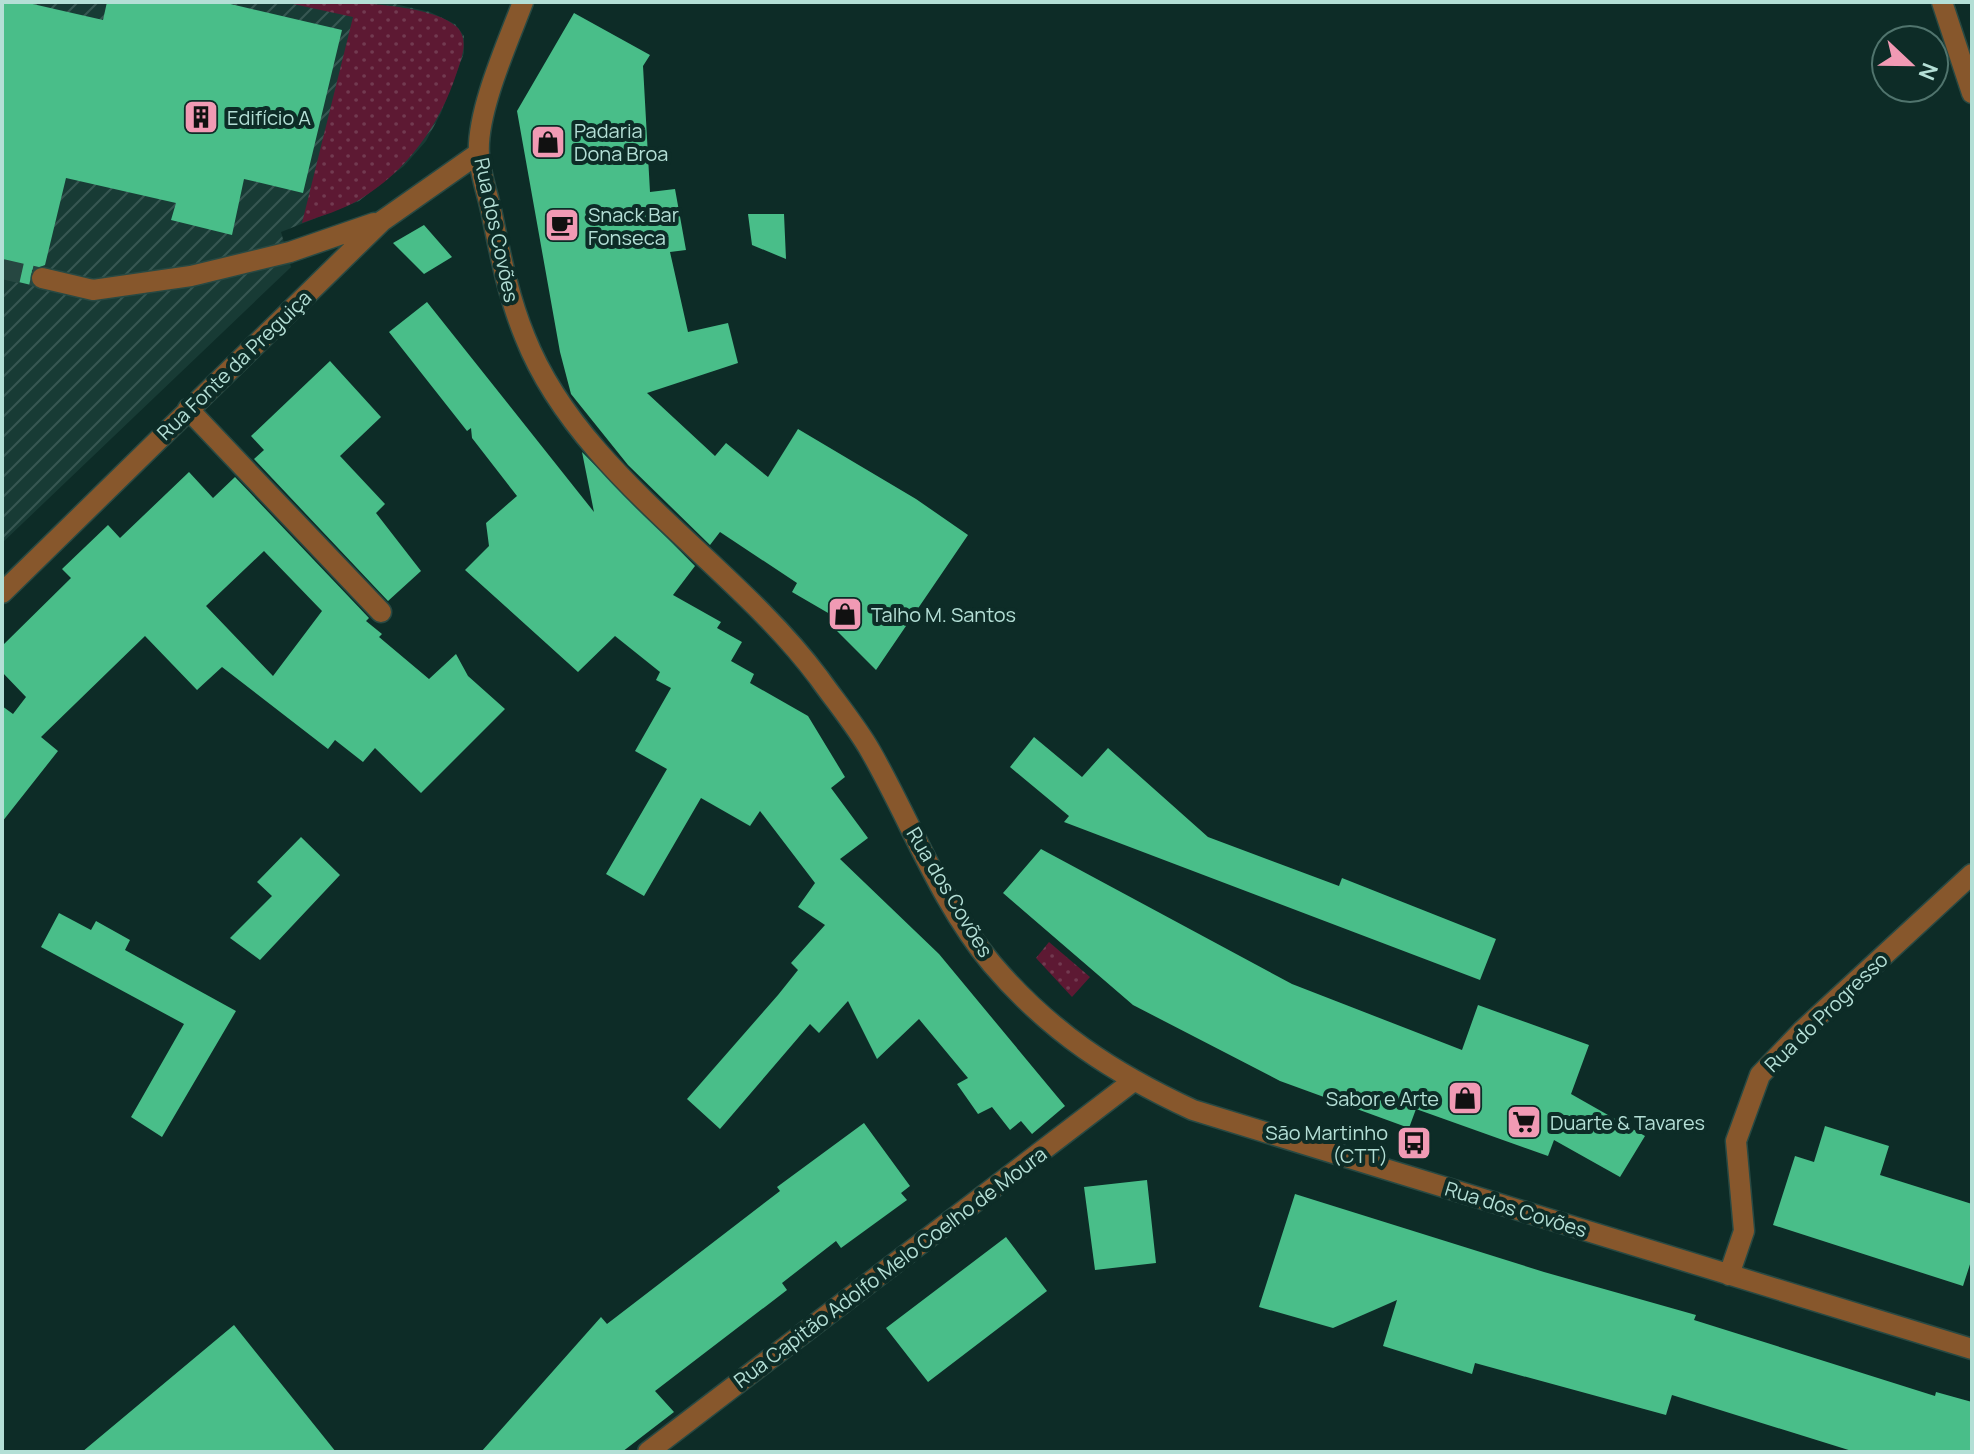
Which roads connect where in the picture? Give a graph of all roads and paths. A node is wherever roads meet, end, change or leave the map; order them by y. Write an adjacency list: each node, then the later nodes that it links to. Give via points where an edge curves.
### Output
1 (523, 2): 5 (street, Rua dos Covões, via 492,82)
2 (1946, 10): 3 (street); 4 (street)
3 (1972, 15)
4 (1972, 93)
5 (479, 153): 6 (street, Rua Fonte da Preguiça); 12 (street, Rua dos Covões, via 507,289 525,340 558,402 600,453 770,621 816,675 870,749 944,890 991,963 1078,1048)
6 (382, 221): 7 (street, via 290,252 191,276 93,290); 8 (street, Rua Fonte da Preguiça)
7 (42, 278)
8 (188, 409): 9 (street, Rua Fonte da Preguiça); 10 (street)
9 (2, 593)
10 (381, 612)
11 (1972, 874): 13 (street, Rua do Progresso, via 1760,1075 1736,1141 1744,1231)
12 (1132, 1082): 13 (street, Rua dos Covões, via 1193,1110); 15 (street, Rua Capitão Adolfo Melo Coelho de Moura)
13 (1729, 1275): 14 (street, Rua dos Covões)
14 (1972, 1349)
15 (648, 1452)

